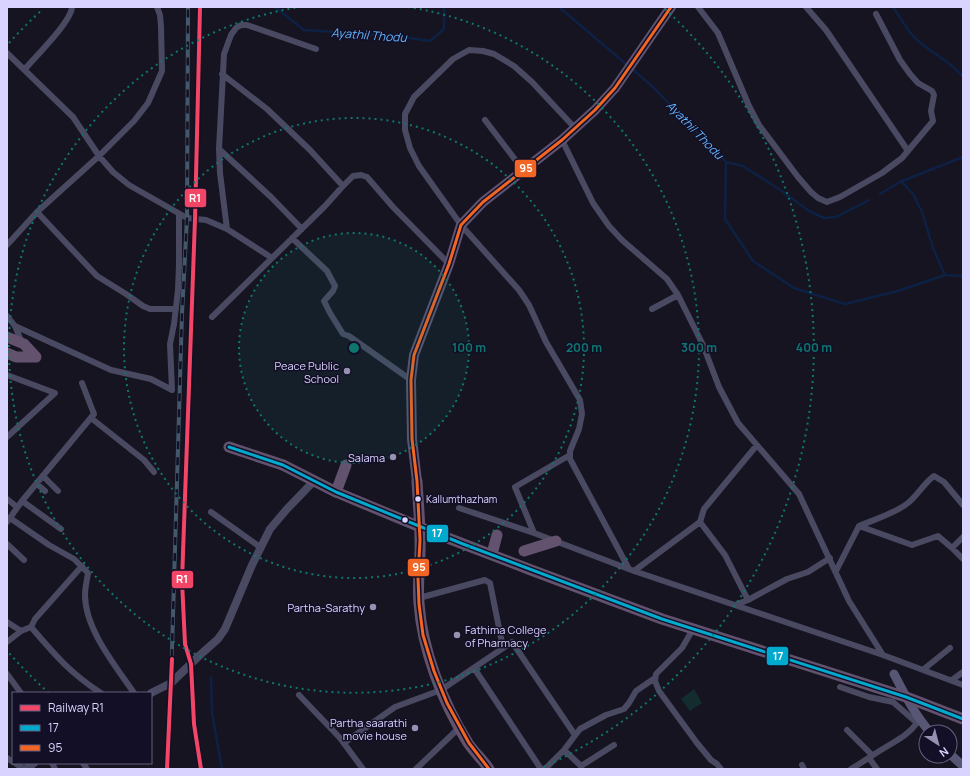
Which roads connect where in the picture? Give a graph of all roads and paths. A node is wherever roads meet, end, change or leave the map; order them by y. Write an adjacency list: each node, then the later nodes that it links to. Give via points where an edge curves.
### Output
1 (72, 7): 9 (street, via 72,12 63,25)
2 (157, 7): 16 (street, via 161,26 162,71 142,112)
3 (671, 7): 12 (main road, via 615,88 596,110)
4 (698, 7): 15 (street, via 718,33 759,125 818,198 827,202 840,197 882,173)
5 (806, 7): 15 (street, via 826,30)
6 (876, 14): 15 (street, via 910,74 934,95 932,121)
7 (316, 49): 10 (street, via 241,25 236,28 228,42)
8 (7, 53): 9 (street)
9 (24, 69): 16 (street, via 73,117)
10 (222, 74): 14 (street); 18 (street, via 266,109 310,150)
11 (485, 120): 17 (street)
12 (575, 128): 13 (main road); 21 (street, via 532,82 504,60 483,51 469,50 453,59 414,97 405,114 405,130 419,166)
13 (562, 140): 17 (main road); 28 (street, via 593,203 609,226 667,279)
14 (219, 149): 22 (street); 23 (street)
15 (908, 151)
16 (99, 156): 19 (street); 20 (street, via 129,185)
17 (523, 170): 21 (main road, via 483,202)
18 (343, 186): 23 (street); 27 (street, via 353,176 361,174 367,177)
19 (37, 212): 25 (street); 29 (street, via 97,276 142,306 150,309)
20 (179, 214): 22 (street, via 186,218 206,220); 29 (street, via 180,265)
21 (461, 224): 27 (main road); 44 (street, via 529,304 546,342 580,400 582,414)
22 (227, 229): 26 (street)
23 (302, 229): 24 (street)
24 (292, 238): 26 (street); 38 (street, via 327,271 335,286 324,301 343,334)
25 (7, 245)
26 (272, 258): 32 (street)
27 (449, 264): 38 (main road, via 414,355)
28 (678, 295): 30 (street); 42 (street, via 738,423)
29 (176, 309): 33 (street, via 170,344 172,390 151,379 111,370)
30 (652, 309)
31 (7, 316): 33 (street)
32 (212, 317)
33 (15, 326): 35 (street)
34 (7, 337): 35 (highway)
35 (22, 344): 36 (highway, via 36,357 16,357)
36 (7, 353)
37 (7, 375): 41 (street, via 55,393)
38 (411, 380): 49 (main road, via 412,439)
39 (82, 384): 40 (street, via 94,414)
40 (91, 418): 46 (street, via 144,460); 47 (street)
41 (7, 437)
42 (757, 445): 61 (street, via 704,509); 73 (street, via 799,494)
43 (229, 447): 48 (highway, bridge, via 283,465)
44 (570, 455): 64 (street, via 515,487); 77 (street, via 579,477)
45 (346, 465): 53 (highway)
46 (154, 472)
47 (43, 476): 50 (street); 52 (street)
48 (314, 481): 53 (highway, bridge); 69 (street, via 278,520)
49 (417, 481): 79 (highway)
50 (37, 484): 51 (street); 55 (street)
51 (45, 491)
52 (58, 491)
53 (336, 492): 72 (highway, bridge)
54 (7, 500): 57 (street)
55 (22, 501): 57 (street); 63 (street)
56 (963, 504): 62 (street, via 944,482 934,476 902,508)
57 (17, 507): 60 (street)
58 (459, 508): 64 (street)
59 (211, 512): 69 (street)
60 (9, 520): 76 (street)
61 (700, 522): 77 (street); 80 (street, via 725,555)
62 (859, 526): 70 (street, via 912,545 938,536); 78 (street)
63 (61, 529)
64 (534, 533): 67 (street)
65 (497, 535): 72 (highway)
66 (963, 537): 70 (street)
67 (556, 542): 71 (highway); 77 (street)
68 (7, 544): 75 (street)
69 (260, 547): 103 (street, via 225,629 218,639 171,684)
70 (952, 548): 74 (street)
71 (524, 551)
72 (492, 554): 84 (highway)
73 (830, 558): 78 (street); 80 (street, via 808,572 787,579)
74 (963, 559)
75 (24, 560)
76 (82, 566): 83 (street, via 34,619); 102 (street, via 88,573 86,606 93,631)
77 (632, 570): 81 (street)
78 (836, 571): 89 (street, via 849,601)
79 (419, 598): 87 (street, via 485,580 490,583); 99 (highway, via 423,635)
80 (748, 600): 81 (street)
81 (735, 604): 89 (street)
82 (7, 622): 85 (street)
83 (31, 627): 85 (street); 101 (street, via 69,670)
84 (693, 629): 95 (street, via 682,648); 105 (highway)
85 (21, 631): 86 (street)
86 (7, 642)
87 (503, 648): 90 (street); 110 (street, via 512,642)
88 (950, 648): 91 (street)
89 (883, 655): 91 (street)
90 (474, 668): 99 (street); 119 (street)
91 (924, 670): 96 (street)
92 (963, 672): 96 (street)
93 (7, 674): 100 (street)
94 (894, 674): 105 (main road)
95 (655, 678): 110 (street, via 636,692 624,709 588,724); 115 (street, via 660,691 688,732)
96 (952, 680): 97 (street)
97 (963, 685)
98 (840, 687): 107 (street, via 893,702)
99 (441, 690): 108 (highway); 111 (street, via 395,707)
100 (20, 692)
101 (100, 692)
102 (133, 692)
103 (152, 693)
104 (299, 695): 111 (street)
105 (906, 697): 106 (highway); 107 (main road)
106 (963, 719)
107 (920, 722): 114 (street, via 911,732)
108 (460, 727): 116 (highway, via 468,743); 118 (street)
109 (847, 730): 114 (street)
110 (575, 735): 113 (street)
111 (344, 743): 117 (street)
112 (614, 746): 113 (street, via 581,766)
113 (564, 750): 120 (street)
114 (871, 757): 121 (street); 122 (street)
115 (717, 767)
116 (488, 768)
117 (363, 769)
118 (416, 769)
119 (541, 769)
120 (545, 769)
121 (851, 769)
122 (877, 769)

